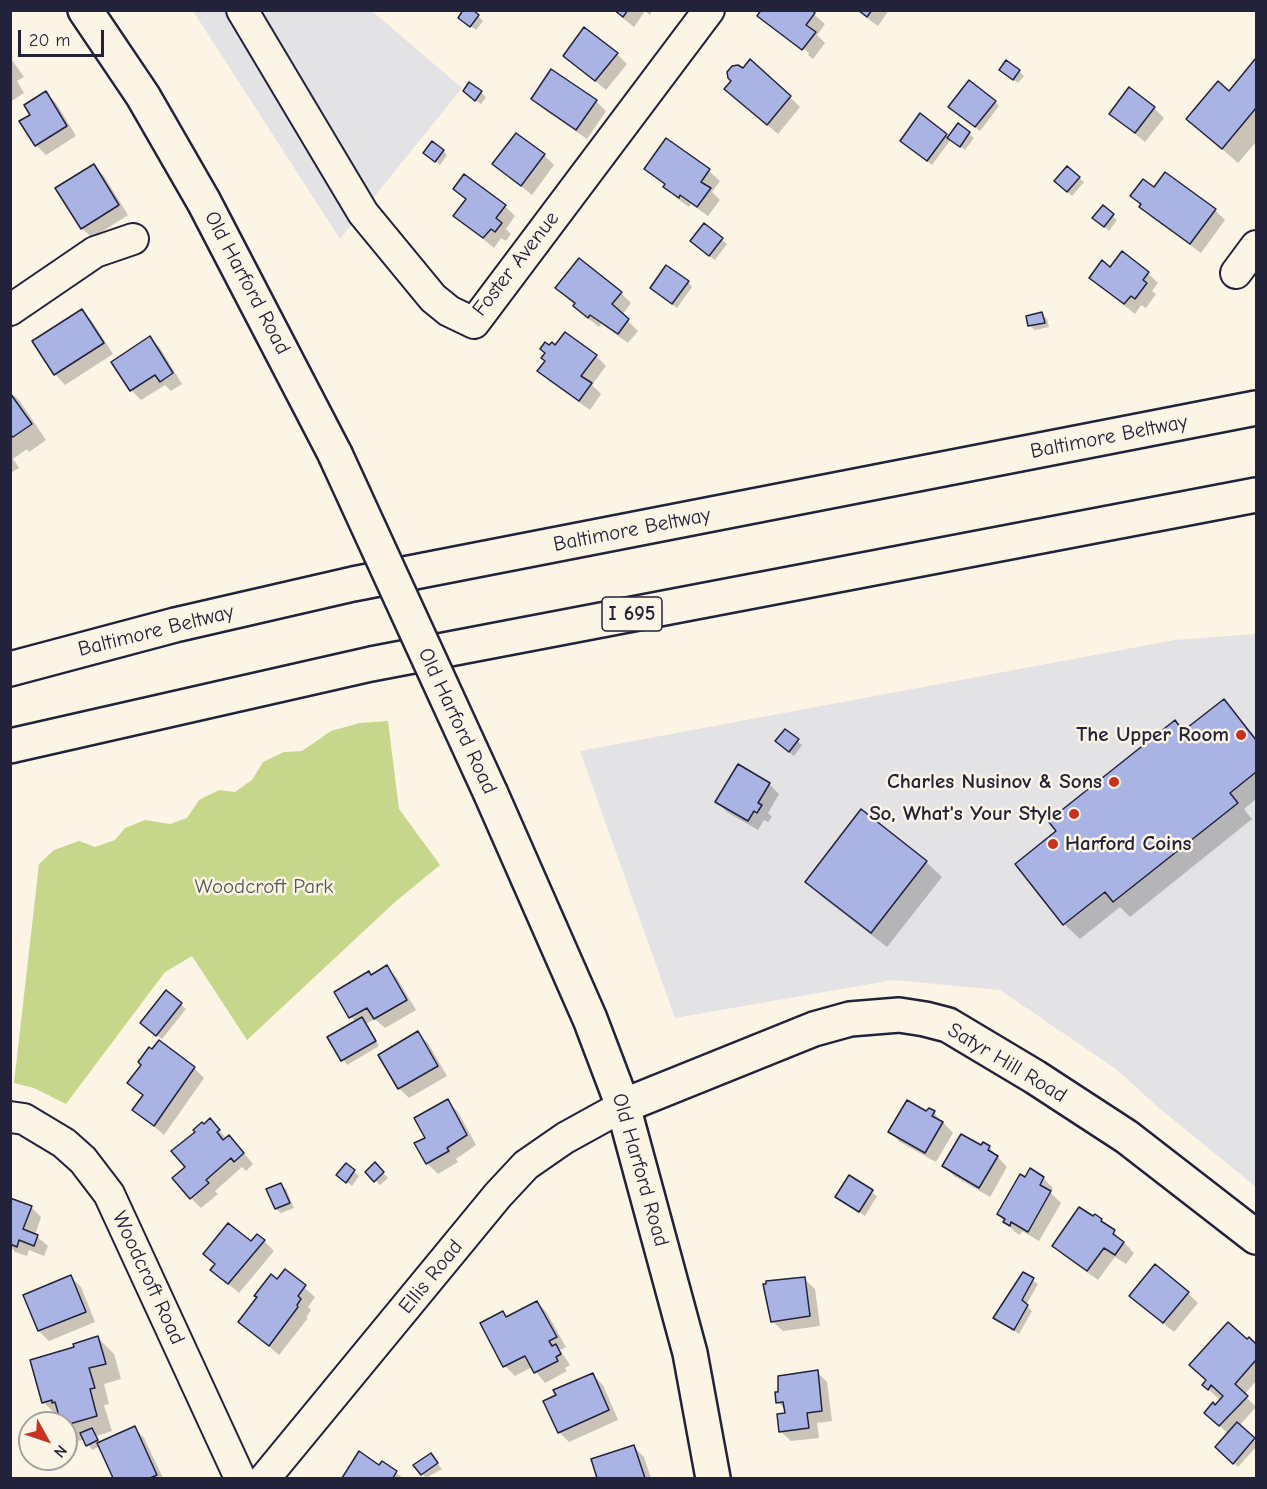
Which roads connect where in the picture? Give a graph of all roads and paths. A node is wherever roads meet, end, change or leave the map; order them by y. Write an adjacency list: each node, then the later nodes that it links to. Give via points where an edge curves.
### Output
1 (85, 10): 12 (main road, Old Harford Road, bridge, via 143,96 204,202 335,454 491,794 590,1019)
2 (242, 10): 3 (street, Foster Avenue, via 363,213 433,298 474,322)
3 (709, 10)
4 (133, 239): 7 (street, via 95,252)
5 (1257, 246): 6 (street)
6 (1236, 273)
7 (10, 310)
8 (1257, 408): 10 (main road, Baltimore Beltway, via 353,585 176,625)
9 (1257, 495): 11 (main road, I 695, via 371,664)
10 (10, 669)
11 (10, 747)
12 (623, 1106): 14 (main road, Satyr Hill Road, via 814,1029 850,1019 899,1015 925,1019 948,1025 1053,1089 1162,1163); 16 (street, Ellis Road, via 526,1165); 17 (main road, Old Harford Road, via 690,1353)
13 (10, 1117): 15 (street, Woodcroft Road, via 24,1119 64,1143 109,1194)
14 (1257, 1237)
15 (240, 1479)
16 (265, 1479)
17 (714, 1479)

